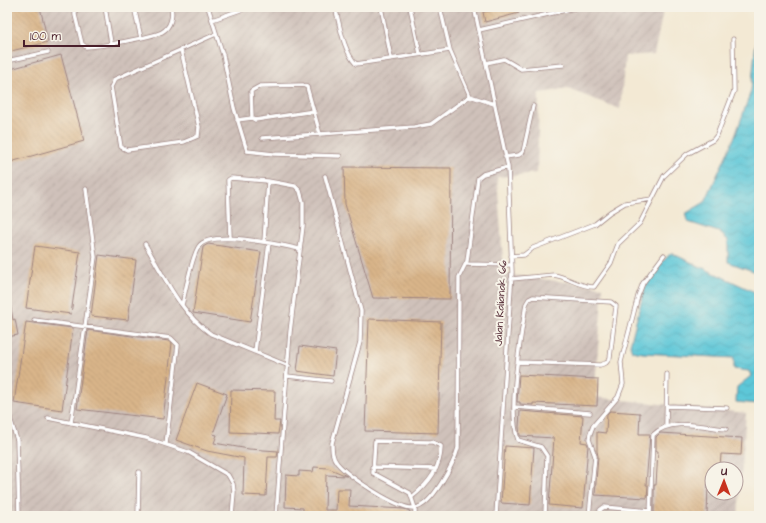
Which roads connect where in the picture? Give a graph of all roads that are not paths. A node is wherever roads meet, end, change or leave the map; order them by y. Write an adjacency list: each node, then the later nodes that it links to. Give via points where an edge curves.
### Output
1 (75, 7): 18 (lane, via 82,44 86,47)
2 (105, 7): 18 (lane)
3 (134, 7): 16 (lane)
4 (171, 7): 16 (lane, via 170,25 162,32)
5 (208, 7): 13 (lane)
6 (249, 7): 13 (lane)
7 (335, 7): 23 (lane, via 344,41 356,64)
8 (381, 7): 23 (lane)
9 (410, 7): 22 (lane)
10 (440, 7): 20 (lane)
11 (474, 7): 14 (lane, Jalan Kalianak 66)
12 (579, 7): 14 (lane)
13 (212, 20): 15 (lane)
14 (479, 30): 25 (lane, Jalan Kalianak 66)
15 (216, 34): 19 (lane); 32 (lane)
16 (141, 38): 18 (lane)
17 (733, 39): 41 (lane, via 734,91 718,135 676,164 658,185)
18 (112, 43)
19 (181, 50): 19 (lane, via 199,127 198,136 184,142 126,150 121,147 111,87 115,79)
20 (450, 50): 22 (lane); 27 (lane)
21 (48, 52): 24 (lane)
22 (420, 54): 23 (lane)
23 (392, 58)
24 (7, 61)
25 (486, 63): 26 (lane, via 504,59 521,69); 28 (lane, Jalan Kalianak 66)
26 (563, 65)
27 (470, 96): 28 (lane); 33 (lane, via 431,124)
28 (494, 104): 36 (lane, Jalan Kalianak 66)
29 (533, 106): 36 (lane, via 523,152)
30 (314, 111): 31 (lane, via 260,120); 31 (lane, via 307,87 303,85 260,86 251,91); 33 (lane)
31 (252, 118): 32 (lane)
32 (237, 120): 35 (lane, via 246,151)
33 (320, 134): 34 (lane)
34 (262, 138)
35 (340, 156)
36 (505, 157): 37 (lane, Jalan Kalianak 66)
37 (508, 167): 48 (lane, Jalan Kalianak 66); 49 (lane, via 483,174 478,178)
38 (324, 176): 75 (lane, via 361,311 360,342 332,451 336,462 357,482 403,506)
39 (268, 181): 42 (lane, via 231,178 228,180); 43 (lane); 46 (lane, via 295,186 300,191 303,202)
40 (86, 189): 54 (lane, via 95,256)
41 (652, 200): 48 (lane, via 625,203 595,224 534,248 524,255); 51 (lane, via 640,223 618,244 611,263 594,287 583,286 554,275)
42 (230, 237): 43 (lane); 52 (lane, via 200,244 196,249)
43 (264, 242): 44 (lane)
44 (269, 243): 46 (lane); 55 (lane)
45 (145, 244): 52 (lane)
46 (300, 249): 57 (lane, via 290,332)
47 (664, 255): 84 (lane, via 643,283 638,296 621,362 623,384 618,397 593,426 590,434 589,439 595,456)
48 (511, 256): 50 (lane, Jalan Kalianak 66)
49 (467, 264): 50 (lane); 75 (lane, via 459,277 458,448 451,467 430,498)
50 (511, 266): 51 (lane, Jalan Kalianak 66)
51 (511, 279): 82 (lane, Jalan Kalianak 66)
52 (182, 306): 55 (lane, via 194,321 211,334)
53 (34, 320): 54 (lane)
54 (85, 326): 67 (lane); 70 (lane, via 176,340 178,345)
55 (255, 350): 57 (lane)
56 (518, 362): 56 (lane, via 526,304 531,298 611,302 616,306 610,358 606,363 600,365); 62 (lane)
57 (289, 366): 59 (lane)
58 (667, 374): 61 (lane)
59 (287, 376): 60 (lane); 80 (lane)
60 (331, 381)
61 (667, 406): 63 (lane); 68 (lane)
62 (515, 407): 65 (lane); 83 (lane, via 515,432 518,440 541,447 547,456)
63 (727, 408)
64 (7, 409): 77 (lane, via 16,440)
65 (590, 413)
66 (48, 418): 67 (lane)
67 (71, 423): 70 (lane)
68 (666, 426): 69 (lane); 76 (lane, via 653,435)
69 (726, 429)
70 (166, 444): 79 (lane, via 188,452 228,475 234,492)
71 (372, 467): 72 (lane); 72 (lane, via 375,441 432,442 441,446 441,458); 74 (lane, via 374,474 410,493)
72 (436, 469): 74 (lane, via 422,489)
73 (139, 472): 78 (lane)
74 (412, 497): 75 (lane)
75 (415, 508): 81 (lane)
76 (650, 511): 85 (lane, via 604,507 600,510); 86 (lane)
77 (20, 516)
78 (138, 516)
79 (232, 516)
80 (276, 516)
81 (415, 516)
82 (496, 516)
83 (545, 516)
84 (589, 516)
85 (600, 516)
86 (650, 516)

